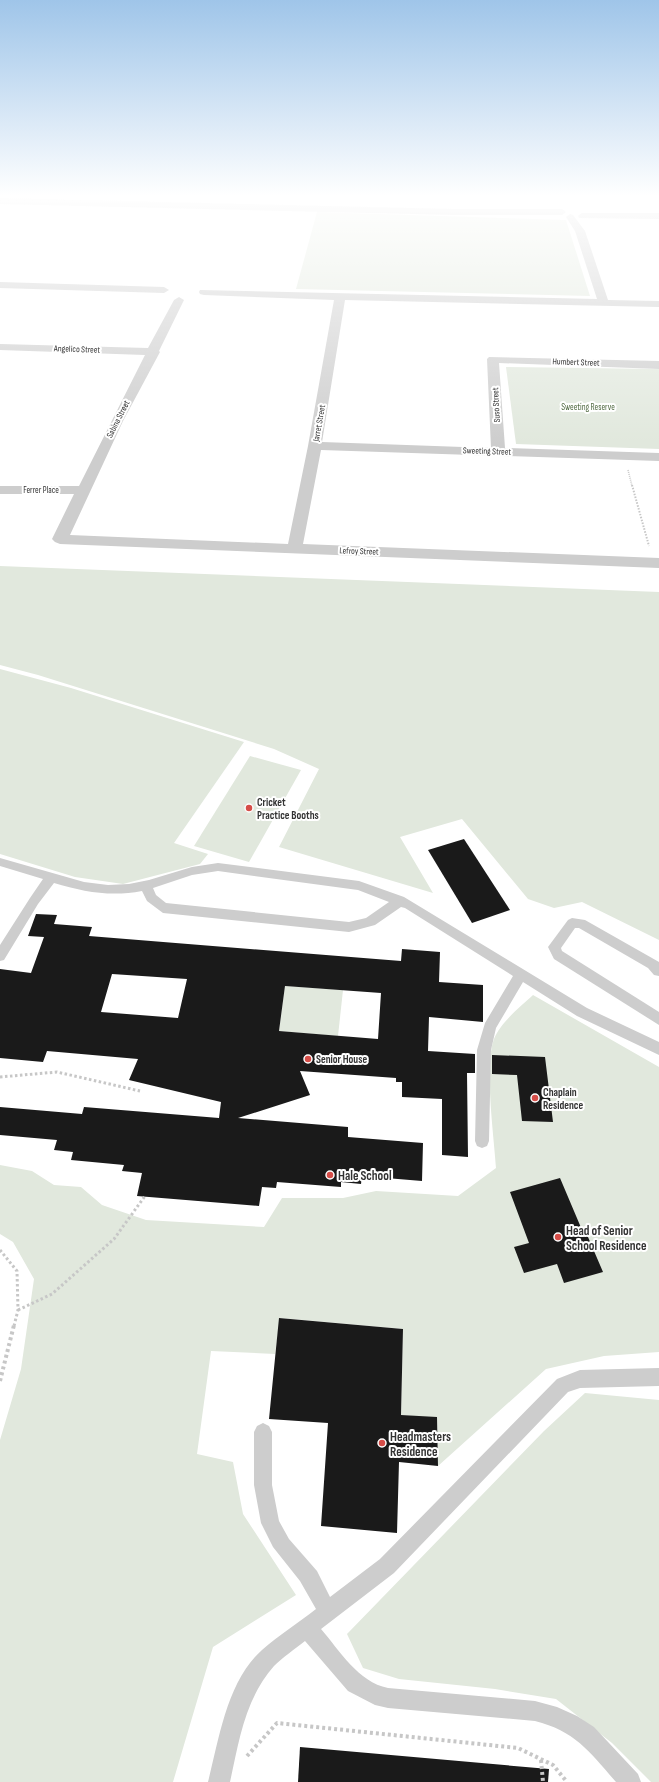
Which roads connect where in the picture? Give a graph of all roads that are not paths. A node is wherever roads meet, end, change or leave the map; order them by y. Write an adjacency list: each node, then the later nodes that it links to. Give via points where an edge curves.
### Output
1 (595, 277): 6 (street)
2 (192, 285): 4 (street, via 202,288)
3 (0, 286): 4 (street, via 168,288 162,294 164,296)
4 (193, 297): 5 (street); 9 (street, Sabina Street)
5 (340, 297): 6 (street); 12 (street, Jarret Street)
6 (603, 302): 7 (street)
7 (659, 304)
8 (0, 347): 9 (street, Angelico Street)
9 (154, 352): 16 (street, Sabina Street)
10 (493, 359): 11 (street, Humbert Street); 13 (street, Suso Street)
11 (659, 364)
12 (315, 446): 13 (street, Sweeting Street); 18 (street, Jarret Street)
13 (498, 451): 14 (street, Sweeting Street)
14 (659, 457)
15 (0, 490): 16 (street, Ferrer Place)
16 (82, 490): 17 (street, Sabina Street)
17 (60, 539): 18 (street, Lefroy Street)
18 (295, 548): 19 (street, Lefroy Street)
19 (657, 562)
20 (0, 862): 21 (lane)
21 (52, 877): 22 (lane, via 84,887 108,890); 24 (lane)
22 (146, 886): 23 (lane, via 192,871 218,867 343,883); 23 (lane, via 151,898 163,908 349,926 366,924 374,920)
23 (400, 900): 26 (lane)
24 (0, 956)
25 (659, 971): 27 (lane, via 653,964 581,923 572,923 554,947 558,955)
26 (521, 974): 28 (lane, via 582,1012); 29 (lane, via 490,1027 484,1050)
27 (659, 1019)
28 (659, 1049)
29 (482, 1141)
30 (659, 1377): 32 (lane, via 580,1379 564,1385 544,1402 387,1566)
31 (264, 1432): 32 (lane, via 262,1482 274,1530 284,1548 313,1583)
32 (328, 1612): 33 (lane)
33 (307, 1628): 34 (lane, via 268,1658 251,1680 235,1714); 35 (lane, via 355,1684 369,1693 388,1698 552,1715 571,1724 587,1736)
34 (219, 1782)
35 (630, 1782)

